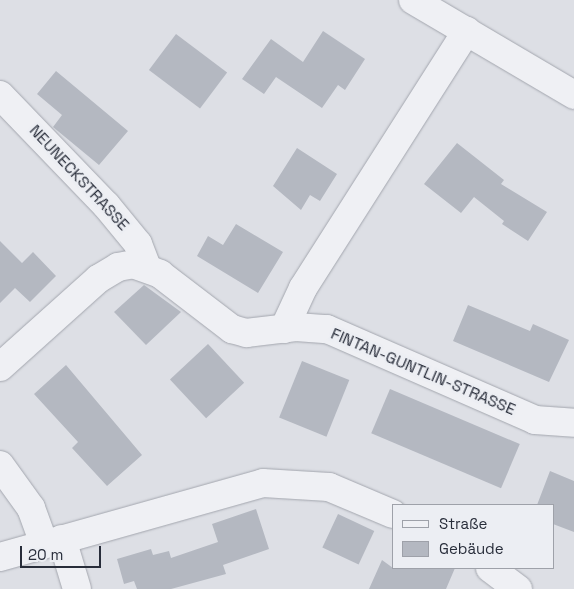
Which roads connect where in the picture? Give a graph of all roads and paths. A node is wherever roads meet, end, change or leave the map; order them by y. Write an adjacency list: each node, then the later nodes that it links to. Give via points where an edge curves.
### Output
1 (413, 0): 2 (street)
2 (466, 31): 3 (street); 6 (street, via 303,288)
3 (574, 95)
4 (0, 96): 5 (street, NEUNECKSTRASSE, via 106,205 138,244)
5 (147, 267): 6 (street, FINTAN-GUNTLIN-STRASSE, via 232,329 246,333); 7 (street, via 133,264 107,273)
6 (284, 329): 8 (street, FINTAN-GUNTLIN-STRASSE, via 327,329 535,420)
7 (0, 367)
8 (574, 423)
9 (0, 465): 11 (street)
10 (392, 514): 11 (street, via 329,487 263,483)
11 (53, 541): 12 (street); 14 (street)
12 (0, 557)
13 (492, 576): 15 (street)
14 (77, 589)
15 (518, 589)

